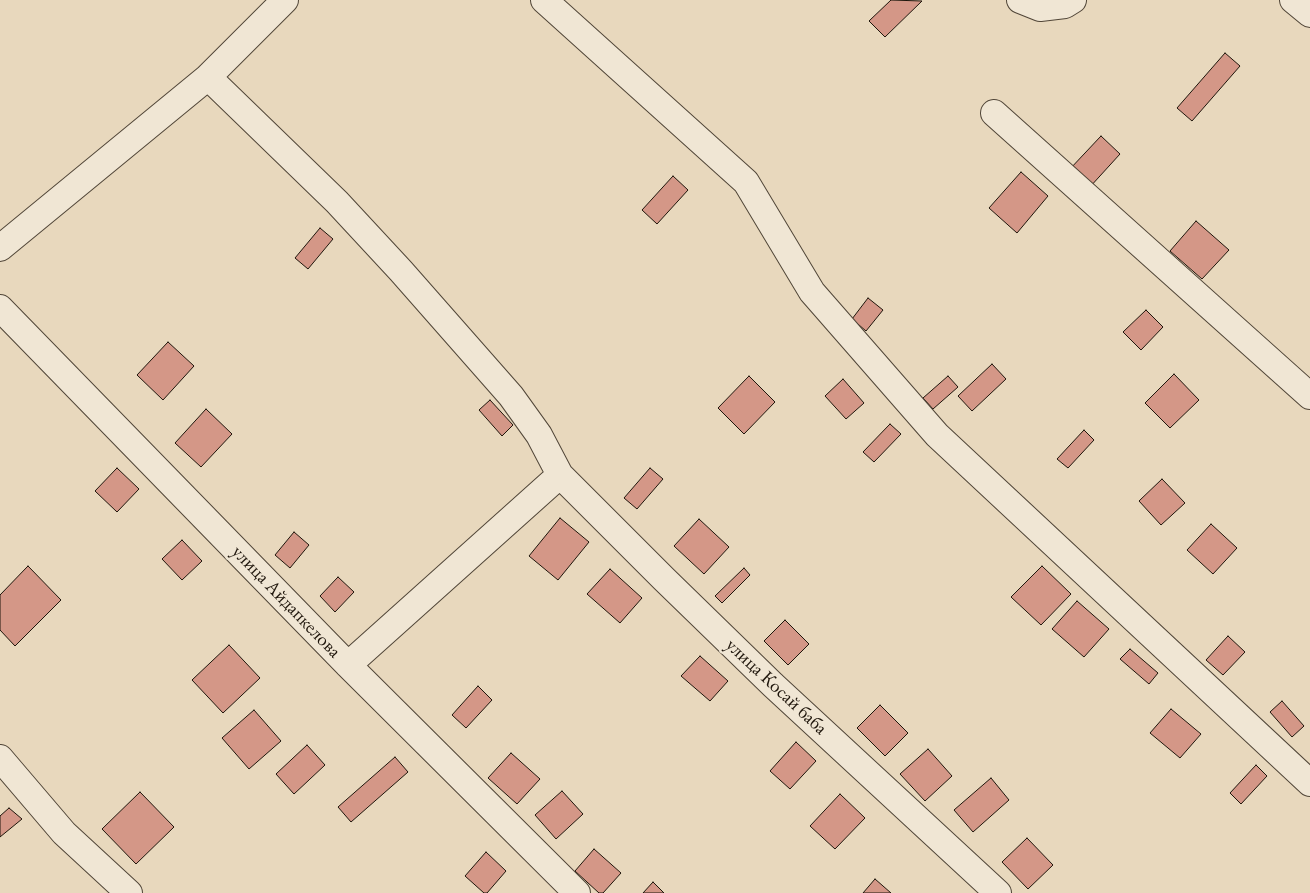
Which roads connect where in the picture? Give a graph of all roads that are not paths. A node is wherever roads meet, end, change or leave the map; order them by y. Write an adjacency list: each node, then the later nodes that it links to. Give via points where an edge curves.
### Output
1 (285, 0): 7 (street)
2 (544, 0): 15 (street, via 746,182 812,292 938,435)
3 (1020, 0): 4 (street, via 1040,8 1065,5)
4 (1073, 0)
5 (1293, 0): 6 (street)
6 (1310, 14)
7 (208, 77): 9 (street); 12 (street, улица Косай баба, via 337,202 401,271 511,396 539,435)
8 (994, 113): 11 (street)
9 (0, 248)
10 (0, 308): 13 (street, улица Айдапкелова)
11 (1310, 396)
12 (560, 474): 13 (street); 18 (street, улица Косай баба, via 773,684)
13 (348, 665): 17 (street, улица Айдапкелова)
14 (0, 758): 16 (street, via 64,833)
15 (1310, 783)
16 (129, 893)
17 (577, 893)
18 (998, 893)

